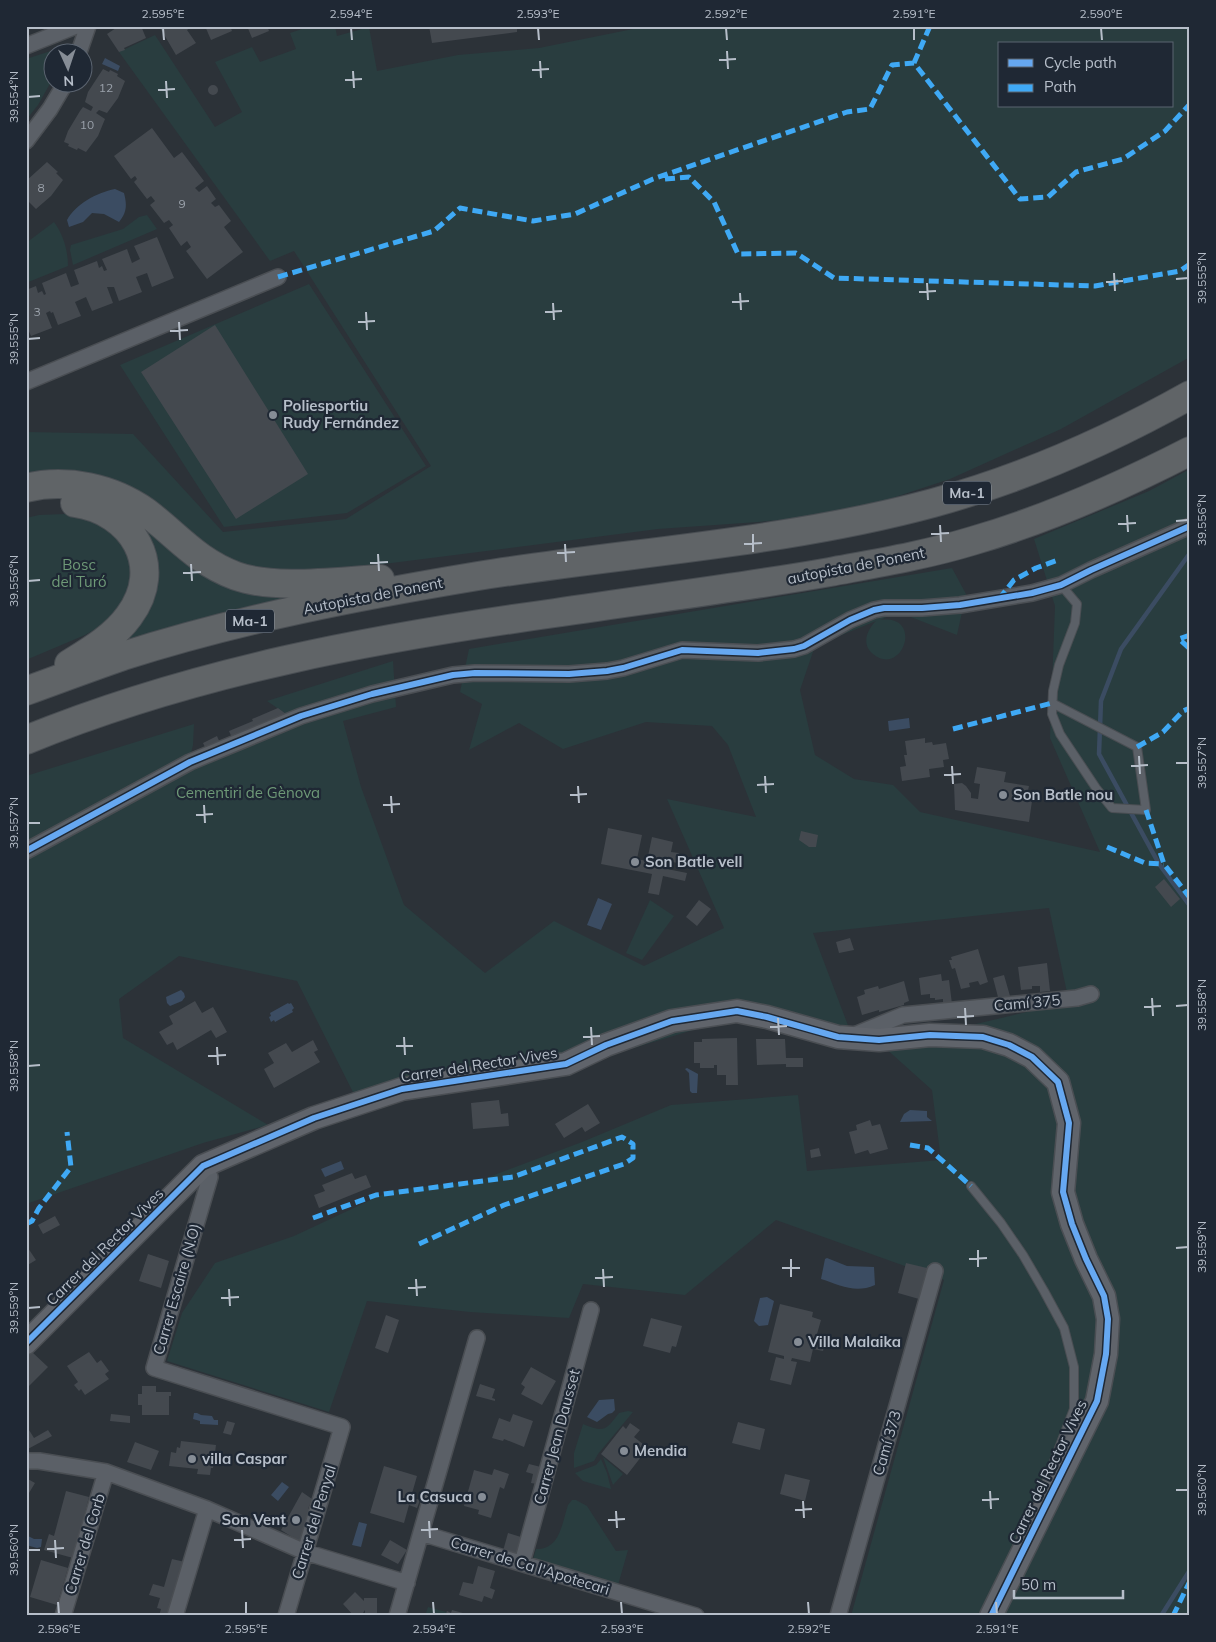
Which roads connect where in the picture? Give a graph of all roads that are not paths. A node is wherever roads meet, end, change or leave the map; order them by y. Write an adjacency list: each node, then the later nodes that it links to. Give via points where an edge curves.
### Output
1 (76, 26): 4 (street)
2 (88, 26): 3 (street)
3 (82, 42)
4 (26, 46)
5 (60, 92): 6 (street)
6 (26, 141)
7 (278, 277): 8 (street)
8 (26, 382)
9 (1190, 395): 14 (highway, Autopista de Ponent / Ma-1, via 1085,449 1009,479 861,520 729,542)
10 (1190, 451): 18 (highway, autopista de Ponent, via 1083,502 971,542 772,582 408,636 283,661 155,693)
11 (26, 488): 14 (highway, via 64,484 109,492 147,513 200,557 246,579 286,583)
12 (26, 505): 16 (highway, via 67,502 110,514 133,535 140,549 144,574 138,599 125,622 87,653)
13 (1190, 526): 15 (street)
14 (479, 576): 16 (highway, Autopista de Ponent / Ma-1, via 332,602 230,626 123,657)
15 (1062, 585): 17 (lane, via 1076,604 1075,623 1059,665); 20 (street, via 960,605 874,610 804,646 785,651 682,650 607,671 568,674 475,672 372,694 301,716 190,762)
16 (26, 691)
17 (1052, 703): 17 (lane, via 1052,714 1060,734 1112,808 1146,810 1137,747)
18 (30, 738)
19 (26, 841): 20 (street)
20 (47, 841): 21 (street)
21 (26, 852)
22 (1091, 994): 23 (street, Camí 375, via 903,1014)
23 (848, 1038): 24 (street, Carrer del Rector Vives, via 737,1011 672,1021 606,1045 566,1064 402,1088 314,1118); 33 (street, Carrer del Rector Vives, via 879,1040 930,1035 983,1038 1009,1045 1032,1058 1058,1082 1069,1123 1064,1192 1072,1224 1104,1296 1108,1319 1106,1354 1097,1400)
24 (203, 1166): 29 (street, Carrer del Rector Vives); 30 (street, Carrer Escaire (N.O), via 210,1177 154,1368)
25 (971, 1186): 33 (lane, via 1012,1239 1044,1291 1064,1328 1074,1367 1074,1409 1046,1481)
26 (935, 1271): 44 (street, Camí 373)
27 (591, 1310): 37 (street, Carrer Jean Dausset)
28 (477, 1338): 35 (street)
29 (26, 1343)
30 (342, 1428): 36 (street, Carrer del Penyal)
31 (26, 1461): 32 (street)
32 (106, 1472): 34 (street); 39 (street, Carrer del Corb)
33 (1048, 1500): 45 (street, Carrer del Rector Vives)
34 (207, 1509): 36 (street); 40 (street)
35 (421, 1533): 37 (street, Carrer de Ca l'Apotecari); 38 (street)
36 (305, 1552): 38 (street); 41 (street, Carrer del Penyal)
37 (522, 1563): 43 (street, Carrer de Ca l'Apotecari)
38 (407, 1583): 42 (street)
39 (63, 1616)
40 (175, 1616)
41 (286, 1616)
42 (397, 1616)
43 (696, 1616)
44 (838, 1616)
45 (991, 1616)

